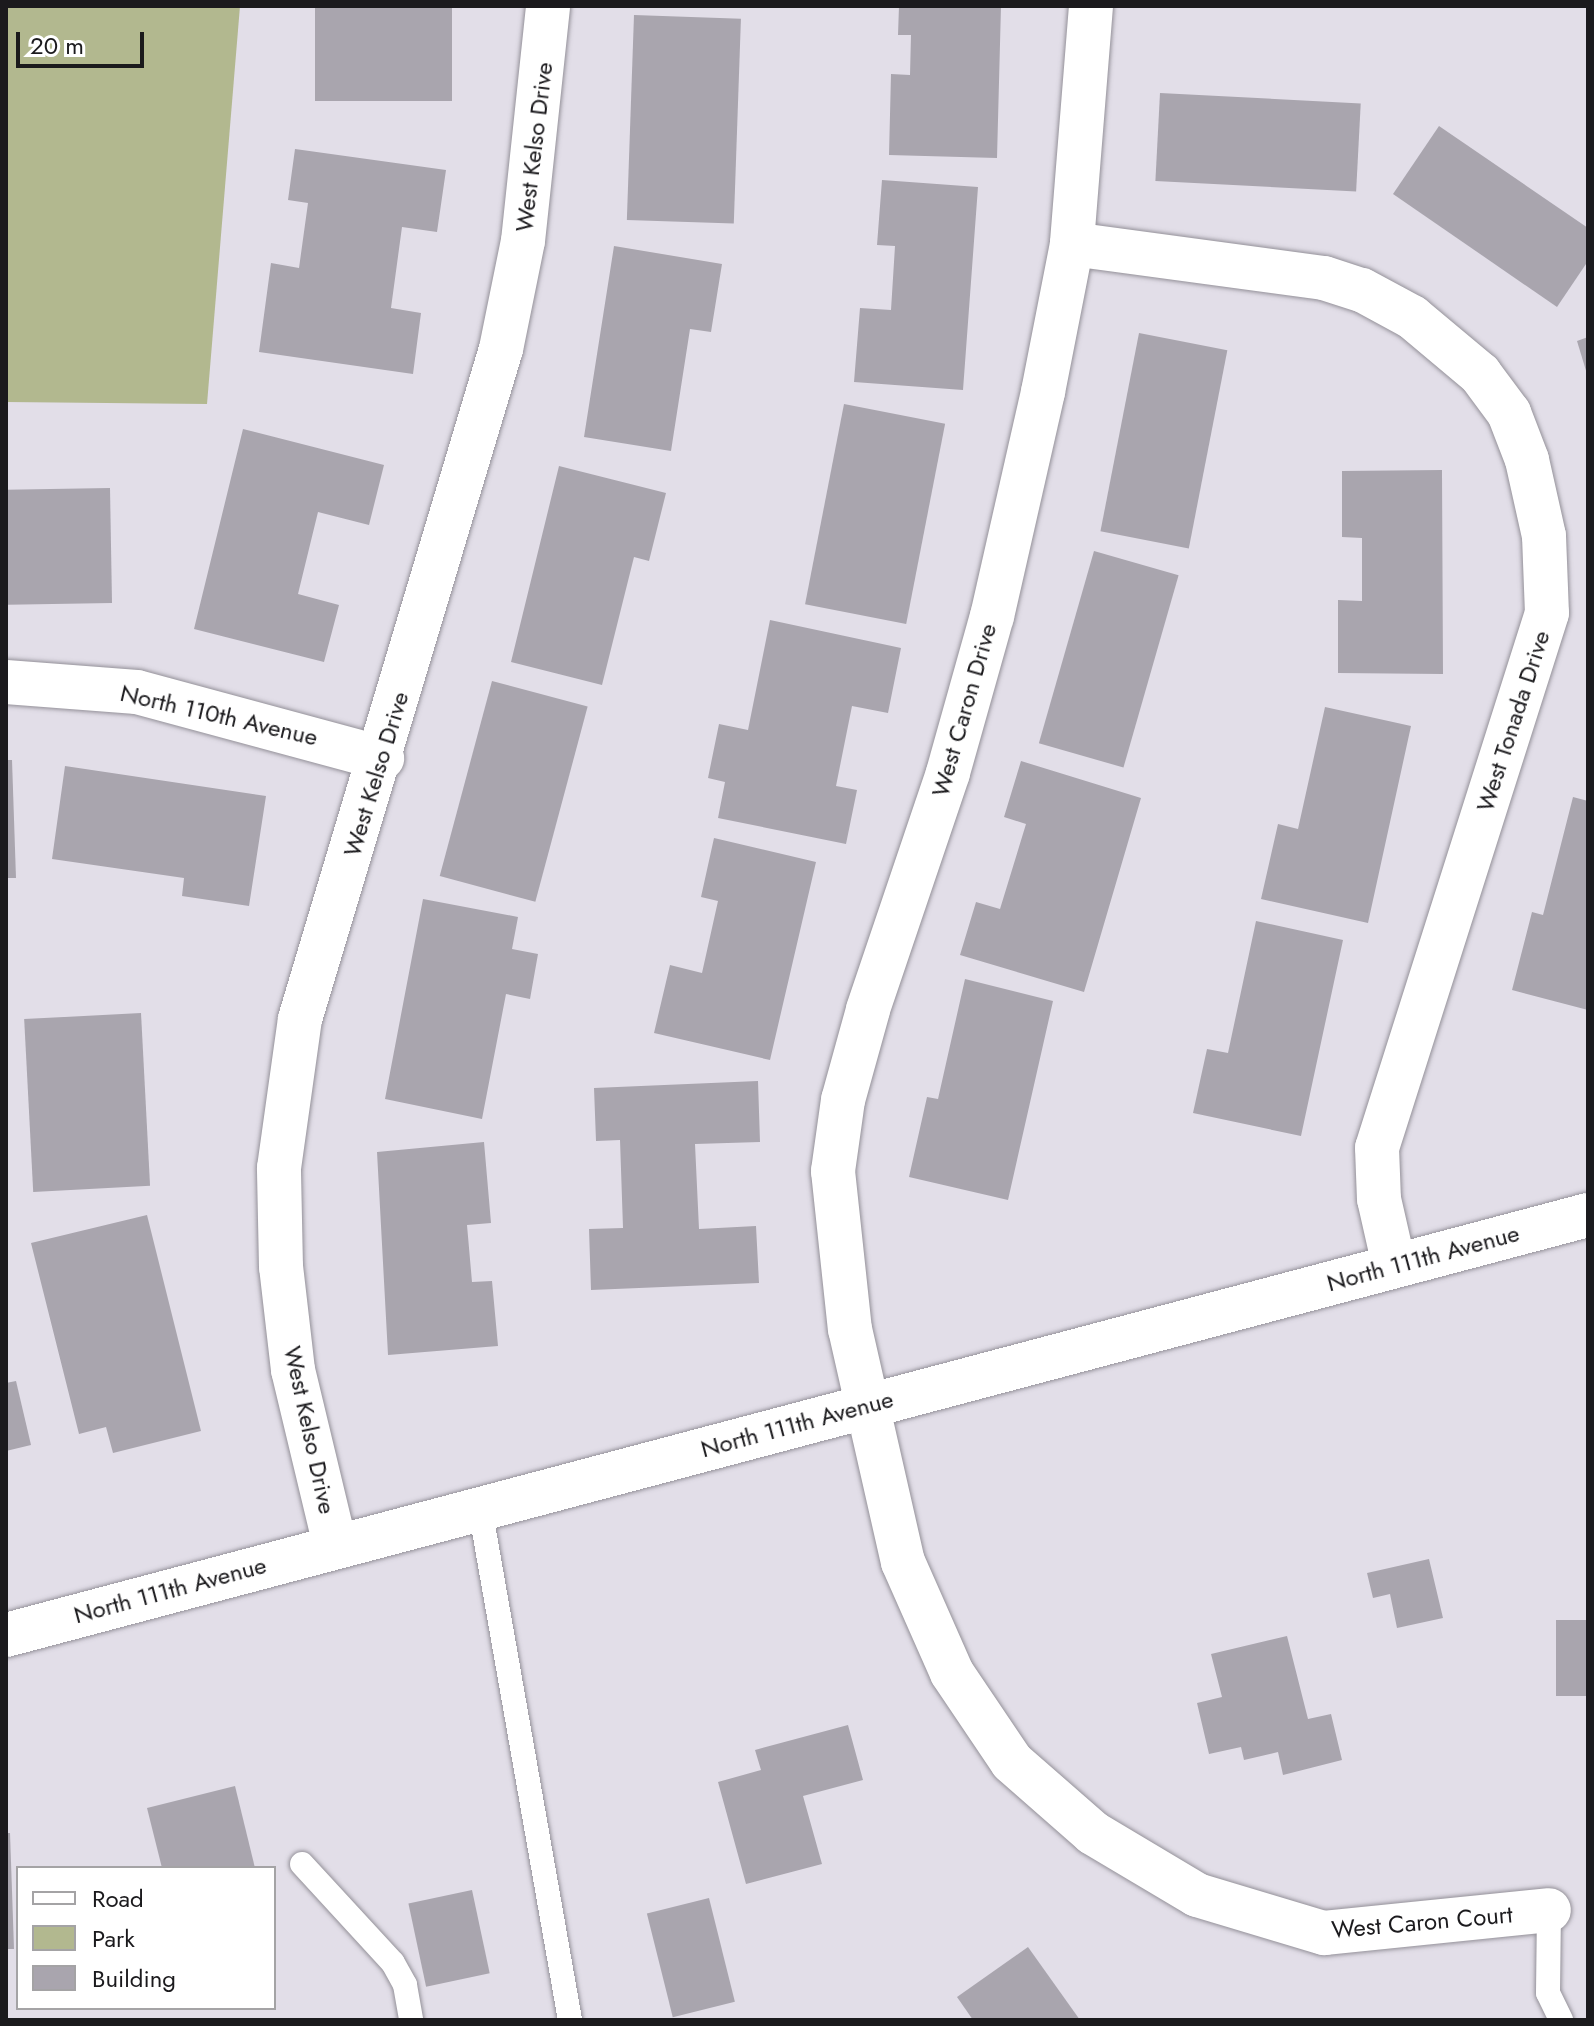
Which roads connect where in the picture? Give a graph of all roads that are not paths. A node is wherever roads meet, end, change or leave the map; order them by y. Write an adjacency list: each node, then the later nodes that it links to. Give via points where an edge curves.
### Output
1 (548, 6): 5 (street, West Kelso Drive, via 523,241 501,349)
2 (1091, 6): 3 (street, West Caron Drive)
3 (1072, 244): 7 (street, West Tonada Drive, via 1324,278 1362,290 1412,317 1480,374 1509,413 1527,460 1544,536 1547,613 1377,1148 1379,1199); 8 (street, West Caron Drive, via 992,616 843,1100 833,1171 839,1248)
4 (6, 682): 5 (street, North 110th Avenue, via 137,692)
5 (382, 758): 10 (street, West Kelso Drive, via 300,1019 279,1168 281,1267 293,1370)
6 (1588, 1215): 7 (street, North 111th Avenue)
7 (1394, 1265): 8 (street, North 111th Avenue)
8 (868, 1406): 9 (street, North 111th Avenue); 13 (street, West Caron Court, via 903,1562 952,1673 1012,1762 1093,1833 1197,1895 1324,1933)
9 (480, 1508): 10 (street, North 111th Avenue); 15 (lane)
10 (335, 1545): 11 (street, North 111th Avenue)
11 (6, 1635)
12 (302, 1864): 14 (lane, via 393,1963 405,1985)
13 (1549, 1910): 16 (lane, via 1548,1993)
14 (411, 2020)
15 (570, 2020)
16 (1561, 2020)

